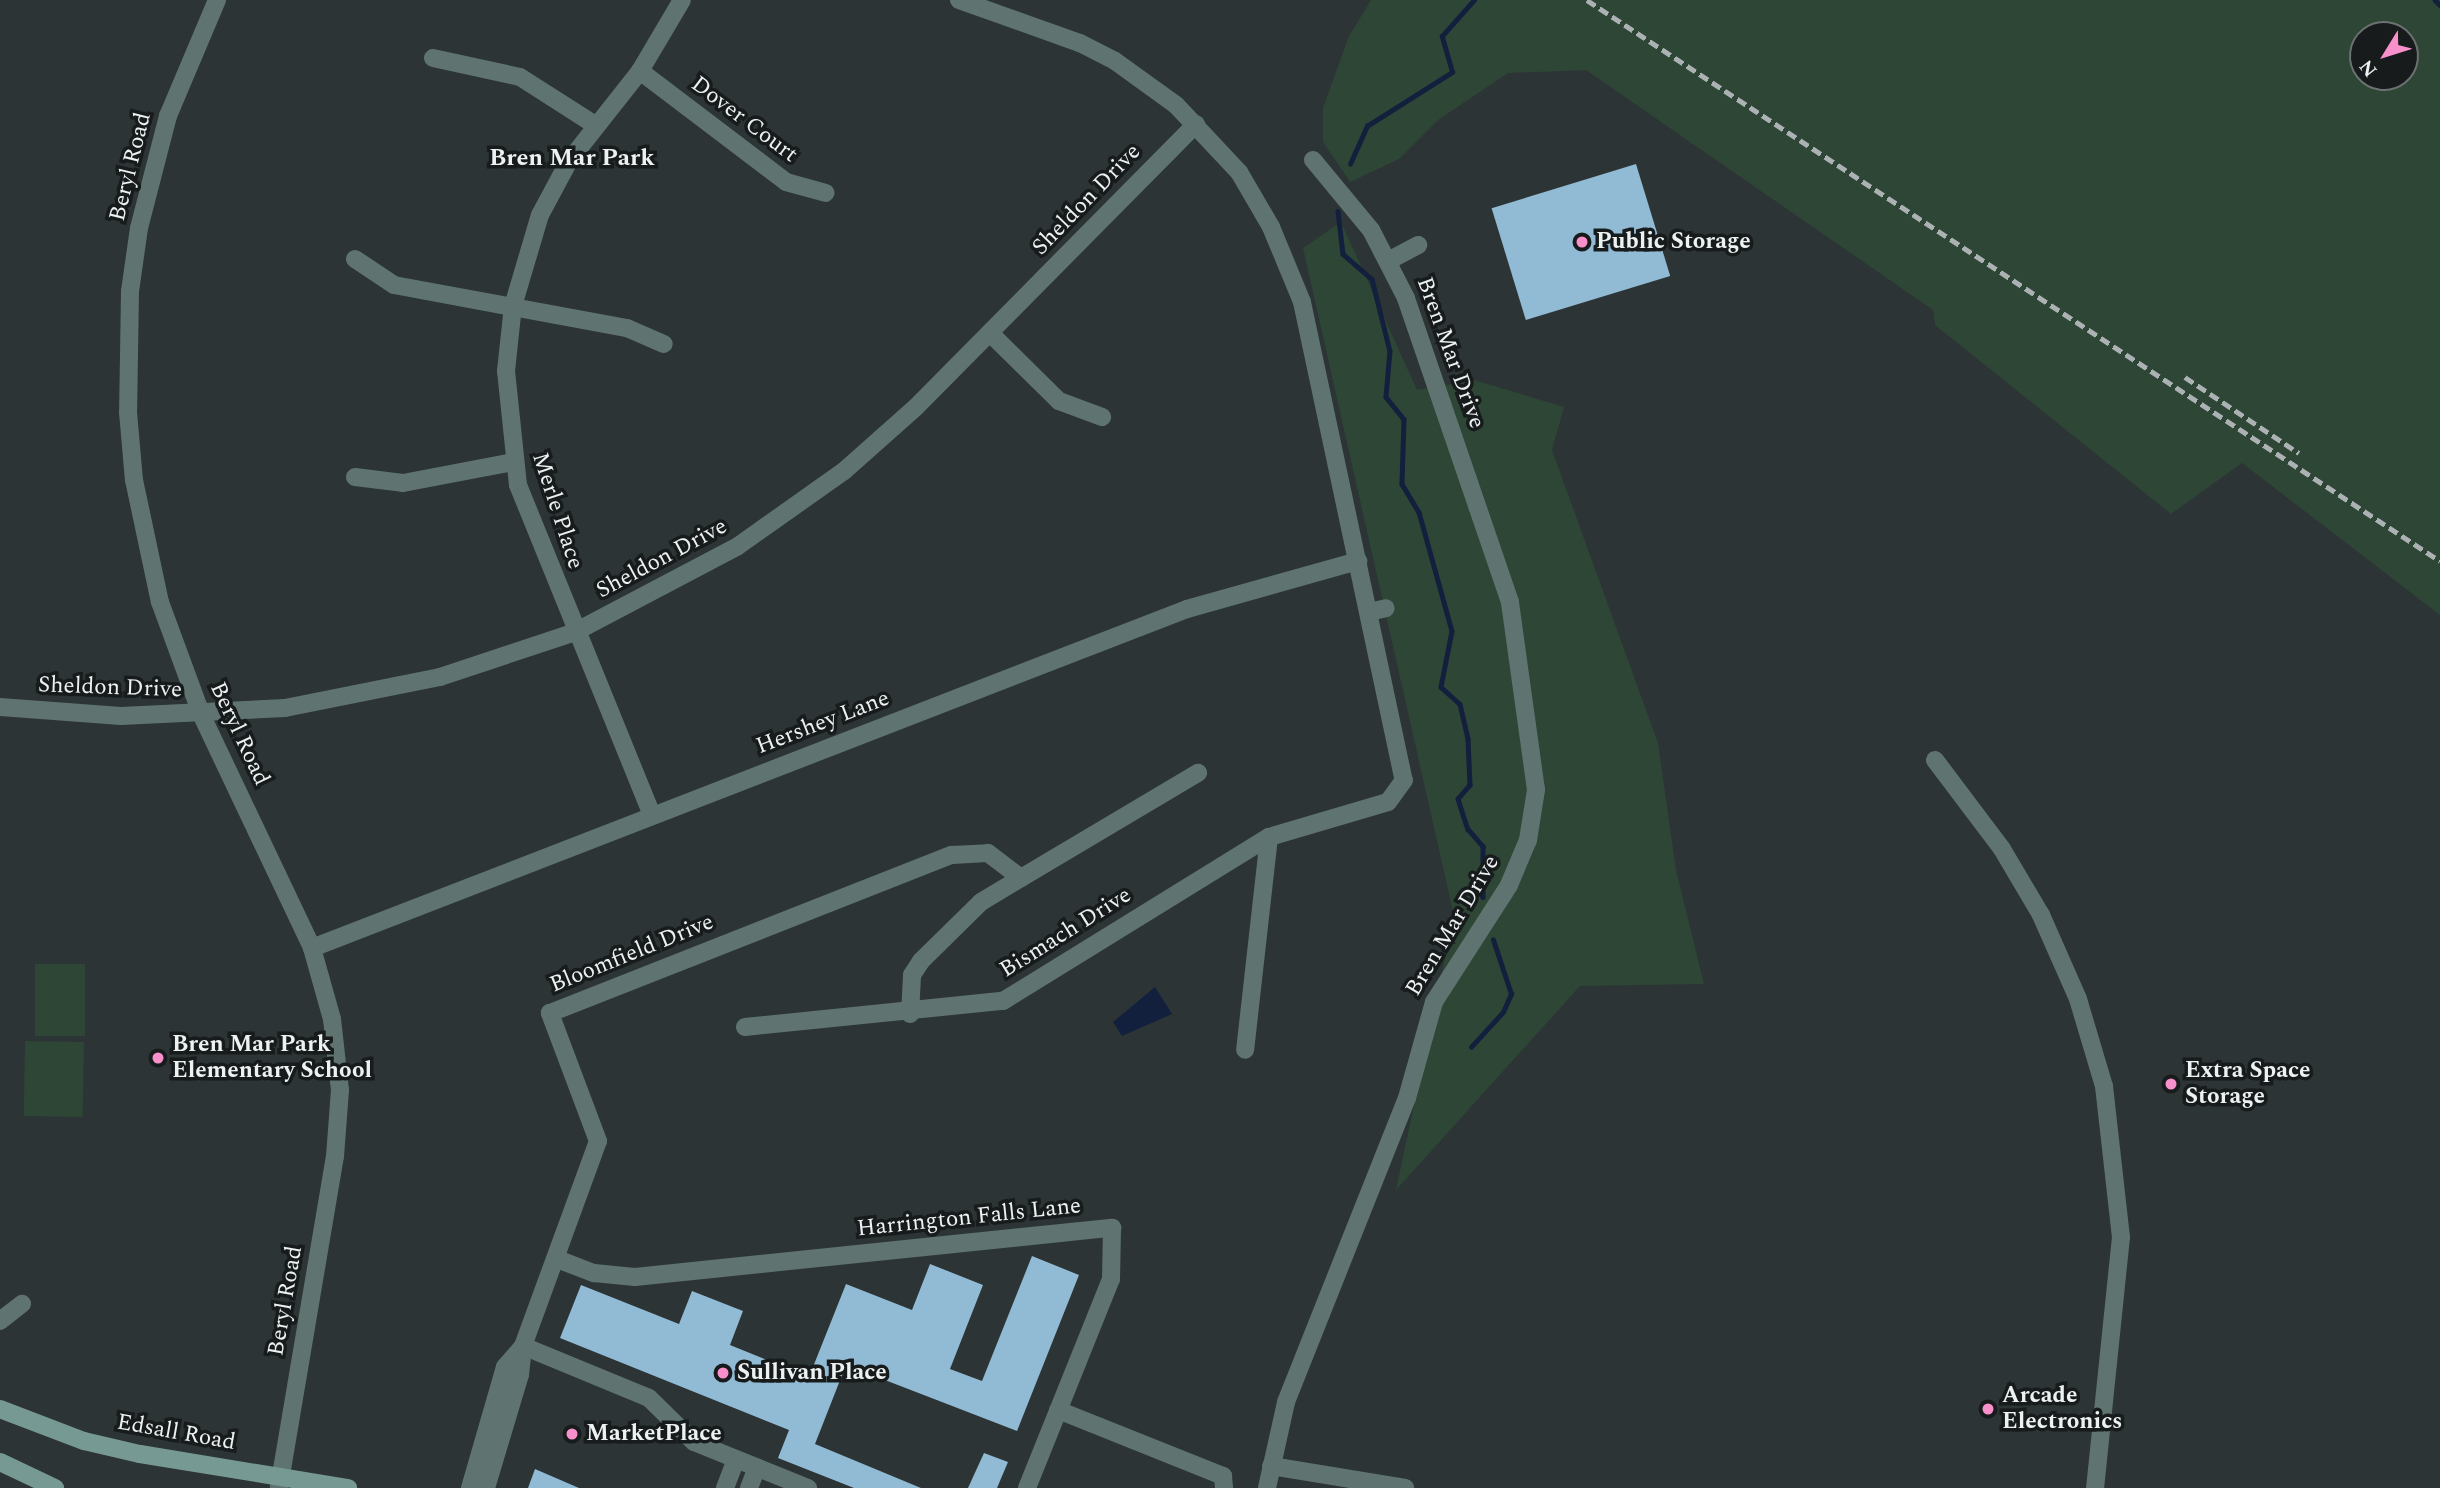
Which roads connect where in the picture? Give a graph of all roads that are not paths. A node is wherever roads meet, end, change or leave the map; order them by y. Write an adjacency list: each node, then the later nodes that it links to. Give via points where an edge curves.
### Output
1 (217, 0): 22 (street, Beryl Road, via 187,64 152,169 132,278 127,354 130,439 145,545)
2 (682, 0): 5 (street, Merle Place)
3 (959, 0): 6 (street, via 1115,61)
4 (433, 58): 7 (street, via 520,77)
5 (640, 71): 7 (street, Merle Place); 9 (street, Dover Court, via 779,178)
6 (1196, 124): 14 (street, Sheldon Drive); 19 (street, via 1239,172 1294,276)
7 (595, 125): 13 (street, Merle Place, via 540,215)
8 (1314, 160): 12 (street, Bren Mar Drive)
9 (826, 193)
10 (1418, 244): 12 (street)
11 (355, 260): 13 (street, via 394,285)
12 (1390, 260): 40 (street, Bren Mar Drive, via 1510,602 1536,790 1528,840 1509,885 1434,1002 1407,1098 1286,1402)
13 (513, 306): 15 (street, via 628,328); 17 (street, Merle Place, via 506,371)
14 (990, 333): 16 (street, via 1059,401); 20 (street, Sheldon Drive, via 887,435 794,509 686,577)
15 (664, 344)
16 (1102, 417)
17 (513, 462): 18 (street, via 403,483); 20 (street, Merle Place, via 535,536)
18 (355, 477)
19 (1358, 561): 25 (street, Hershey Lane, via 1188,609); 26 (street, Bismach Drive, via 1378,610 1404,780 1388,802)
20 (575, 632): 22 (street, Sheldon Drive, via 395,688 285,708); 25 (street, Merle Place)
21 (0, 707): 22 (street, Sheldon Drive, via 121,716)
22 (202, 716): 28 (street, Beryl Road)
23 (1935, 760): 54 (street, via 2002,849 2041,915 2078,999 2104,1086 2121,1237)
24 (1198, 772): 27 (street)
25 (652, 815): 28 (street, Hershey Lane)
26 (1269, 837): 29 (street, Bismach Drive, via 1003,1001); 31 (street)
27 (1021, 877): 29 (street, via 981,902 921,961 912,975); 32 (street, Bloomfield Drive, via 988,853 952,855 550,1013 598,1141)
28 (312, 948): 42 (street, Beryl Road, via 329,1006 341,1090 335,1156)
29 (910, 1014): 30 (street, Bismach Drive)
30 (745, 1027)
31 (1245, 1050)
32 (557, 1259): 35 (street, Bloomfield Drive); 37 (street, Harrington Falls Lane, via 594,1273 635,1277 1112,1228 1111,1279)
33 (22, 1304): 34 (street)
34 (0, 1321)
35 (523, 1346): 38 (street, via 649,1398 685,1437); 45 (street, Bloomfield Drive, via 505,1367); 46 (street, Bloomfield Drive, via 520,1375)
36 (0, 1409): 42 (main road, Edsall Road, via 84,1441)
37 (1058, 1410): 50 (street, Harrington Falls Lane); 51 (street, via 1223,1476)
38 (736, 1459): 41 (street); 47 (street)
39 (0, 1462): 43 (main road)
40 (1271, 1466): 52 (street, Bren Mar Drive); 53 (street)
41 (757, 1467): 48 (street); 49 (street)
42 (280, 1481): 44 (main road, Edsall Road)
43 (54, 1488)
44 (348, 1488)
45 (470, 1488)
46 (486, 1488)
47 (725, 1488)
48 (749, 1488)
49 (808, 1488)
50 (1027, 1488)
51 (1224, 1488)
52 (1267, 1488)
53 (1405, 1488)
54 (2095, 1488)

